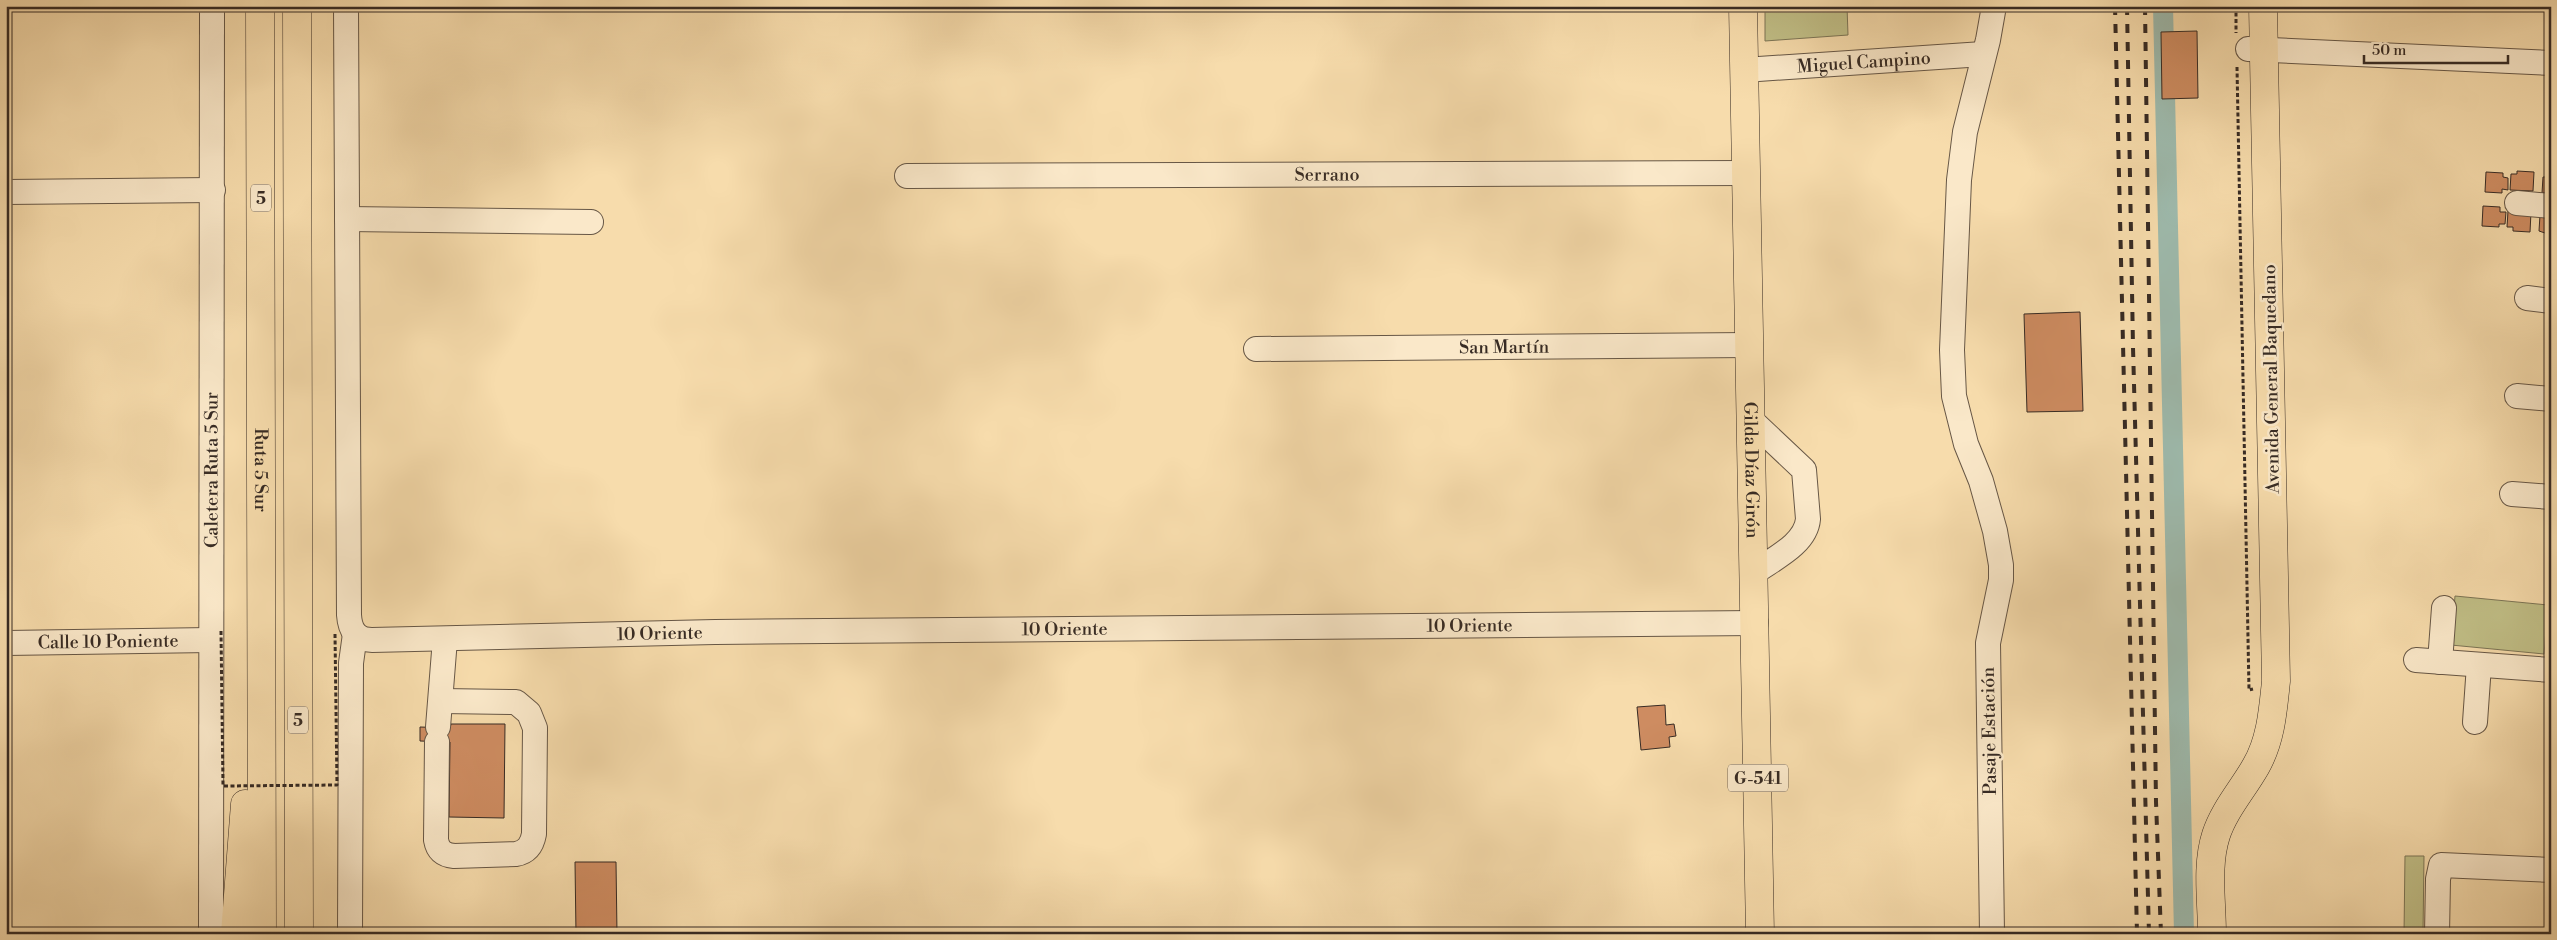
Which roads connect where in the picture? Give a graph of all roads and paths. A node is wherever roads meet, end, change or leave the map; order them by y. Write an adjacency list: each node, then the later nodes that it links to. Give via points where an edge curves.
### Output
1 (212, 6): 16 (street, Caletera Ruta 5 Sur)
2 (260, 6): 35 (main road, Ruta 5 Sur / 5)
3 (297, 6): 51 (main road, Ruta 5 Sur / 5)
4 (346, 6): 20 (street)
5 (1743, 6): 13 (main road, Gilda Díaz Girón)
6 (1994, 6): 11 (street, Pasaje Estación)
7 (2236, 6): 10 (path)
8 (2247, 6): 10 (main road, Avenida General Baquedano)
9 (2263, 6): 10 (main road, Avenida General Baquedano)
10 (2246, 50): 12 (street); 43 (main road, Avenida General Baquedano); 43 (path, via 2249,690); 46 (main road, Avenida General Baquedano, via 2276,652 2274,702)
11 (1983, 54): 13 (street, Miguel Campino); 54 (street, Pasaje Estación, via 1961,160 1952,350 1954,396 1995,531 2001,565 1988,658)
12 (2551, 63)
13 (1744, 70): 14 (main road, Gilda Díaz Girón)
14 (1746, 173): 15 (street, Serrano); 24 (main road, Gilda Díaz Girón)
15 (907, 176)
16 (213, 190): 17 (street); 34 (street, Caletera Ruta 5 Sur)
17 (6, 192)
18 (2517, 203): 19 (street)
19 (2551, 206)
20 (348, 219): 21 (street); 36 (street, via 349,615)
21 (591, 222)
22 (2527, 298): 23 (street)
23 (2551, 300)
24 (1750, 345): 25 (street, San Martín); 28 (main road, Gilda Díaz Girón)
25 (1256, 349)
26 (2517, 396): 27 (street)
27 (2551, 399)
28 (1752, 420): 31 (main road, Gilda Díaz Girón); 31 (street, via 1804,470 1808,519 1802,537)
29 (2512, 494): 30 (street)
30 (2551, 497)
31 (1755, 572): 33 (main road, Gilda Díaz Girón)
32 (2444, 608): 40 (street)
33 (1756, 623): 37 (street, 10 Oriente, via 715,632); 53 (main road, Gilda Díaz Girón / G-541)
34 (216, 636): 36 (path, bridge, via 223,786 336,785); 38 (street, Calle 10 Poniente); 48 (street, Caletera Ruta 5 Sur)
35 (261, 636): 49 (main road); 50 (main road, Ruta 5 Sur / 5)
36 (354, 636): 37 (street, 10 Oriente); 52 (street, via 351,663)
37 (444, 639): 44 (street)
38 (6, 643)
39 (2416, 660): 40 (street)
40 (2440, 662): 41 (street)
41 (2478, 665): 42 (street); 45 (street)
42 (2551, 670)
43 (2261, 688): 46 (main road, Avenida General Baquedano)
44 (442, 701): 44 (street, via 516,702 529,713 535,728 534,834 525,851 447,856 439,849 436,840 438,734)
45 (2475, 722)
46 (2263, 751): 55 (main road, Avenida General Baquedano, via 2216,836 2211,866)
47 (2551, 870): 56 (street, via 2441,865)
48 (211, 934)
49 (235, 934)
50 (262, 934)
51 (299, 934)
52 (350, 934)
53 (1760, 934)
54 (1992, 934)
55 (2212, 934)
56 (2436, 934)

